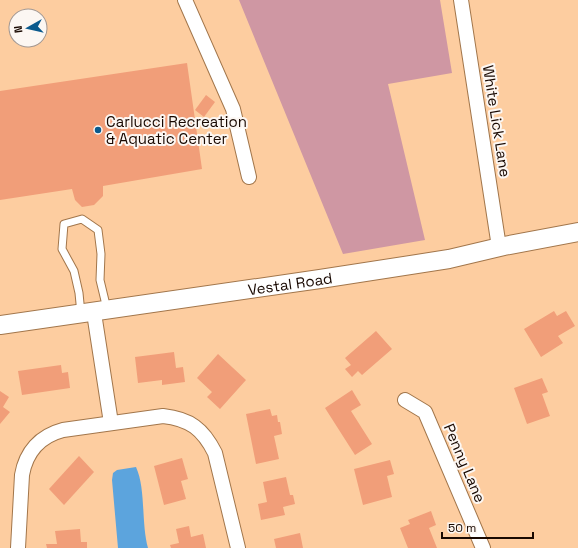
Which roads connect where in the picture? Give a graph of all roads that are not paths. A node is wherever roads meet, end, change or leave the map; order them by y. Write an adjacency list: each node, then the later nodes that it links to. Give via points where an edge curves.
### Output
1 (184, 0): 3 (street, via 233,109)
2 (461, 0): 5 (street, White Lick Lane)
3 (249, 177)
4 (578, 232): 5 (street, Vestal Road)
5 (499, 247): 6 (street, Vestal Road, via 449,259)
6 (94, 313): 6 (lane, via 100,280 101,254 98,230 82,219 64,224 62,249 74,272 79,293); 7 (street, Vestal Road); 9 (street)
7 (0, 325)
8 (405, 400): 12 (street, Penny Lane, via 425,412)
9 (111, 423): 10 (street, via 55,432 43,438 28,455 22,476); 11 (street, via 163,416 187,421 199,429 215,453)
10 (18, 548)
11 (238, 548)
12 (483, 548)

